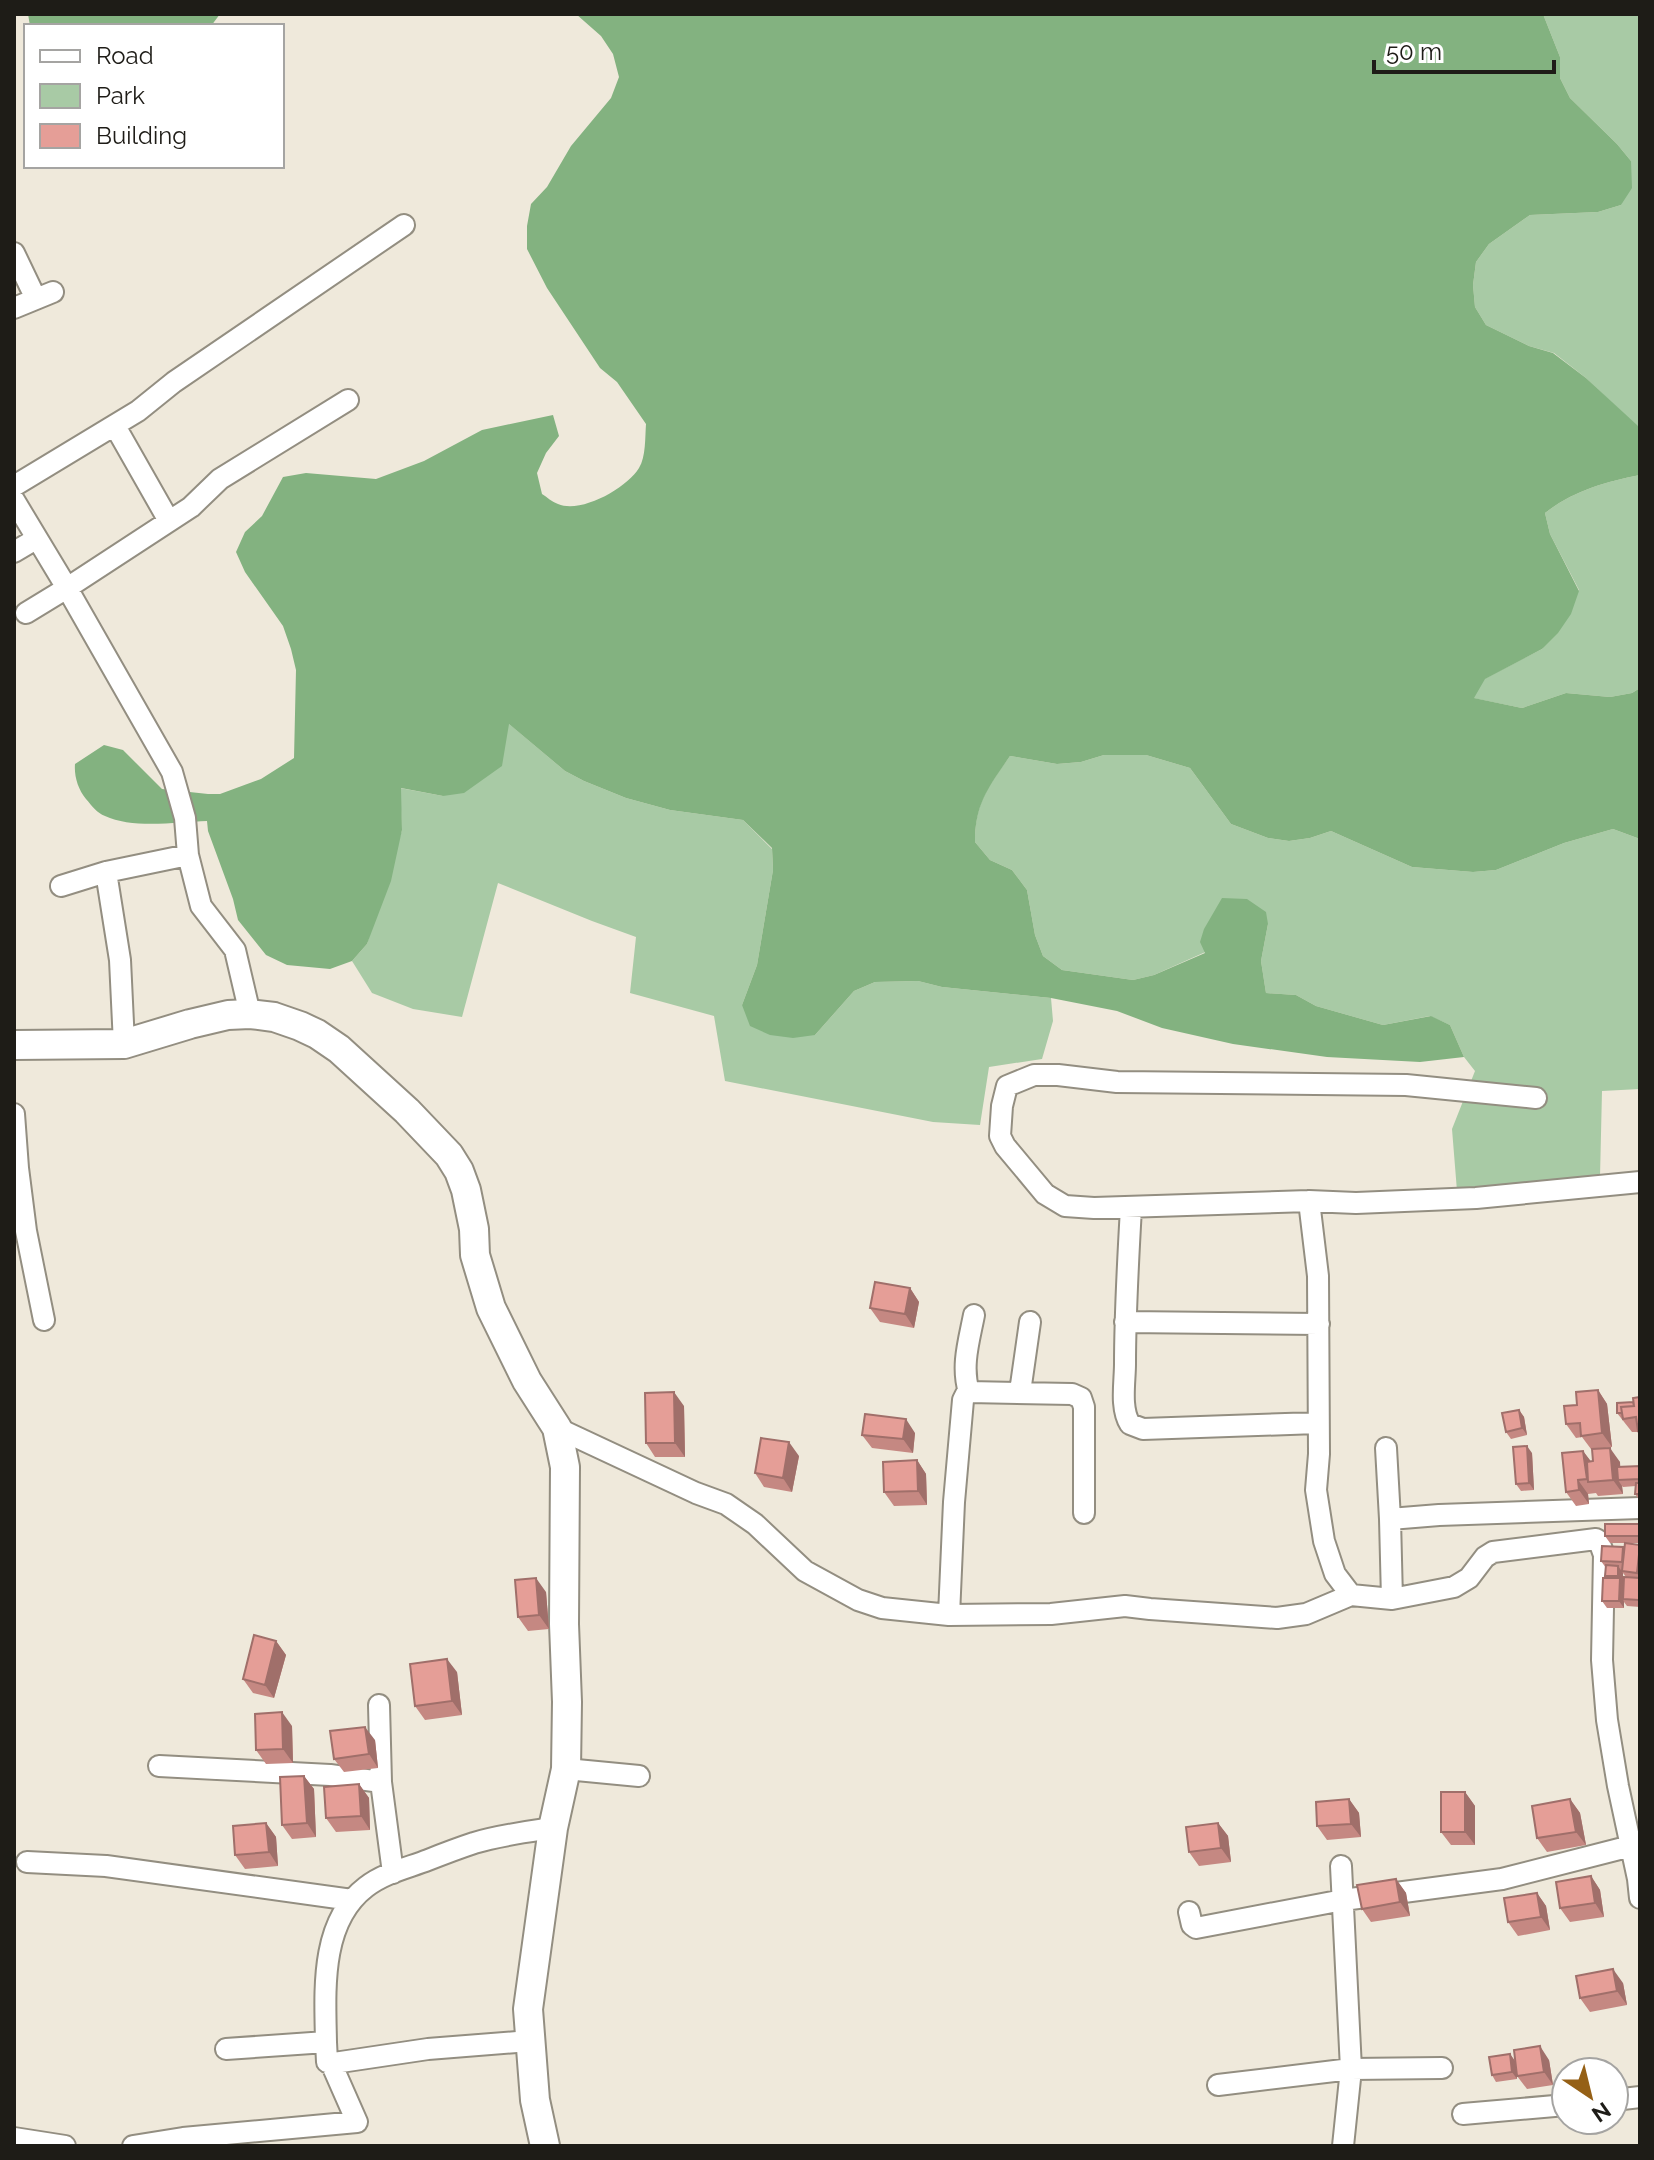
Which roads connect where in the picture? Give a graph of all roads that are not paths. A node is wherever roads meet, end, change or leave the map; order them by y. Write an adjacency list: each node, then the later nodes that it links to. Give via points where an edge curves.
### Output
1 (404, 225): 5 (street)
2 (14, 253): 3 (street, via 44,296)
3 (14, 308)
4 (348, 400): 8 (street, via 220,479)
5 (115, 426): 6 (street); 8 (street)
6 (14, 486)
7 (14, 500): 9 (street)
8 (169, 521): 11 (street)
9 (36, 539): 10 (street); 11 (street)
10 (14, 552)
11 (67, 588): 12 (street); 13 (street, via 172,772 185,818)
12 (26, 613)
13 (188, 855): 14 (street); 16 (street, via 201,906 235,950)
14 (106, 872): 15 (street); 17 (street, via 120,960)
15 (61, 886)
16 (250, 1014): 17 (street, via 190,1024); 32 (street, via 300,1026 339,1049 449,1155 466,1190 475,1255 491,1308)
17 (124, 1044): 18 (street)
18 (14, 1045)
19 (1536, 1098): 23 (street, via 1406,1085 1117,1082 1058,1075 1034,1075 1007,1086 1000,1136 1045,1194 1065,1206)
20 (14, 1114): 25 (street, via 26,1231)
21 (1640, 1182): 22 (street, via 1476,1198)
22 (1309, 1201): 23 (street); 28 (street)
23 (1131, 1208): 27 (street)
24 (974, 1315): 29 (street, via 965,1377)
25 (44, 1320)
26 (1030, 1322): 30 (street)
27 (1125, 1322): 28 (street); 31 (street, via 1125,1416 1136,1428)
28 (1319, 1324): 31 (street)
29 (969, 1392): 30 (street); 39 (street, via 963,1400)
30 (1020, 1392): 35 (street, via 1072,1394 1083,1400)
31 (1317, 1423): 37 (street, via 1316,1490 1324,1541 1335,1574)
32 (557, 1428): 39 (street, via 726,1504 805,1571 858,1600); 42 (street, via 566,1497)
33 (1386, 1448): 36 (street)
34 (1640, 1508): 36 (street)
35 (1084, 1513)
36 (1390, 1519): 38 (street)
37 (1351, 1595): 38 (street); 39 (street, via 1306,1614 1277,1618 1125,1606 1051,1614)
38 (1392, 1599): 46 (street, via 1463,1583 1493,1552 1599,1541 1604,1555 1607,1720)
39 (949, 1615)
40 (379, 1705): 44 (street)
41 (159, 1766): 44 (street)
42 (566, 1769): 43 (street); 45 (street)
43 (639, 1776)
44 (381, 1782): 49 (street)
45 (553, 1828): 49 (street, via 473,1843); 54 (street, via 528,2009)
46 (1631, 1846): 50 (street); 52 (street, via 1502,1879)
47 (27, 1862): 51 (street, via 106,1866)
48 (1341, 1866): 52 (street)
49 (393, 1873): 51 (street)
50 (1640, 1898)
51 (352, 1900): 55 (street, via 328,1955)
52 (1343, 1900): 53 (street, via 1196,1928); 59 (street)
53 (1189, 1912)
54 (529, 2041): 57 (street); 66 (street)
55 (326, 2042): 56 (street); 57 (street, via 327,2061)
56 (226, 2049)
57 (340, 2062): 65 (street, via 357,2122)
58 (1442, 2068): 59 (street)
59 (1351, 2069): 60 (street); 67 (street)
60 (1218, 2085)
61 (1550, 2106): 62 (street)
62 (1463, 2114)
63 (14, 2138): 64 (street)
64 (59, 2146)
65 (133, 2146)
66 (545, 2146)
67 (1343, 2146)

